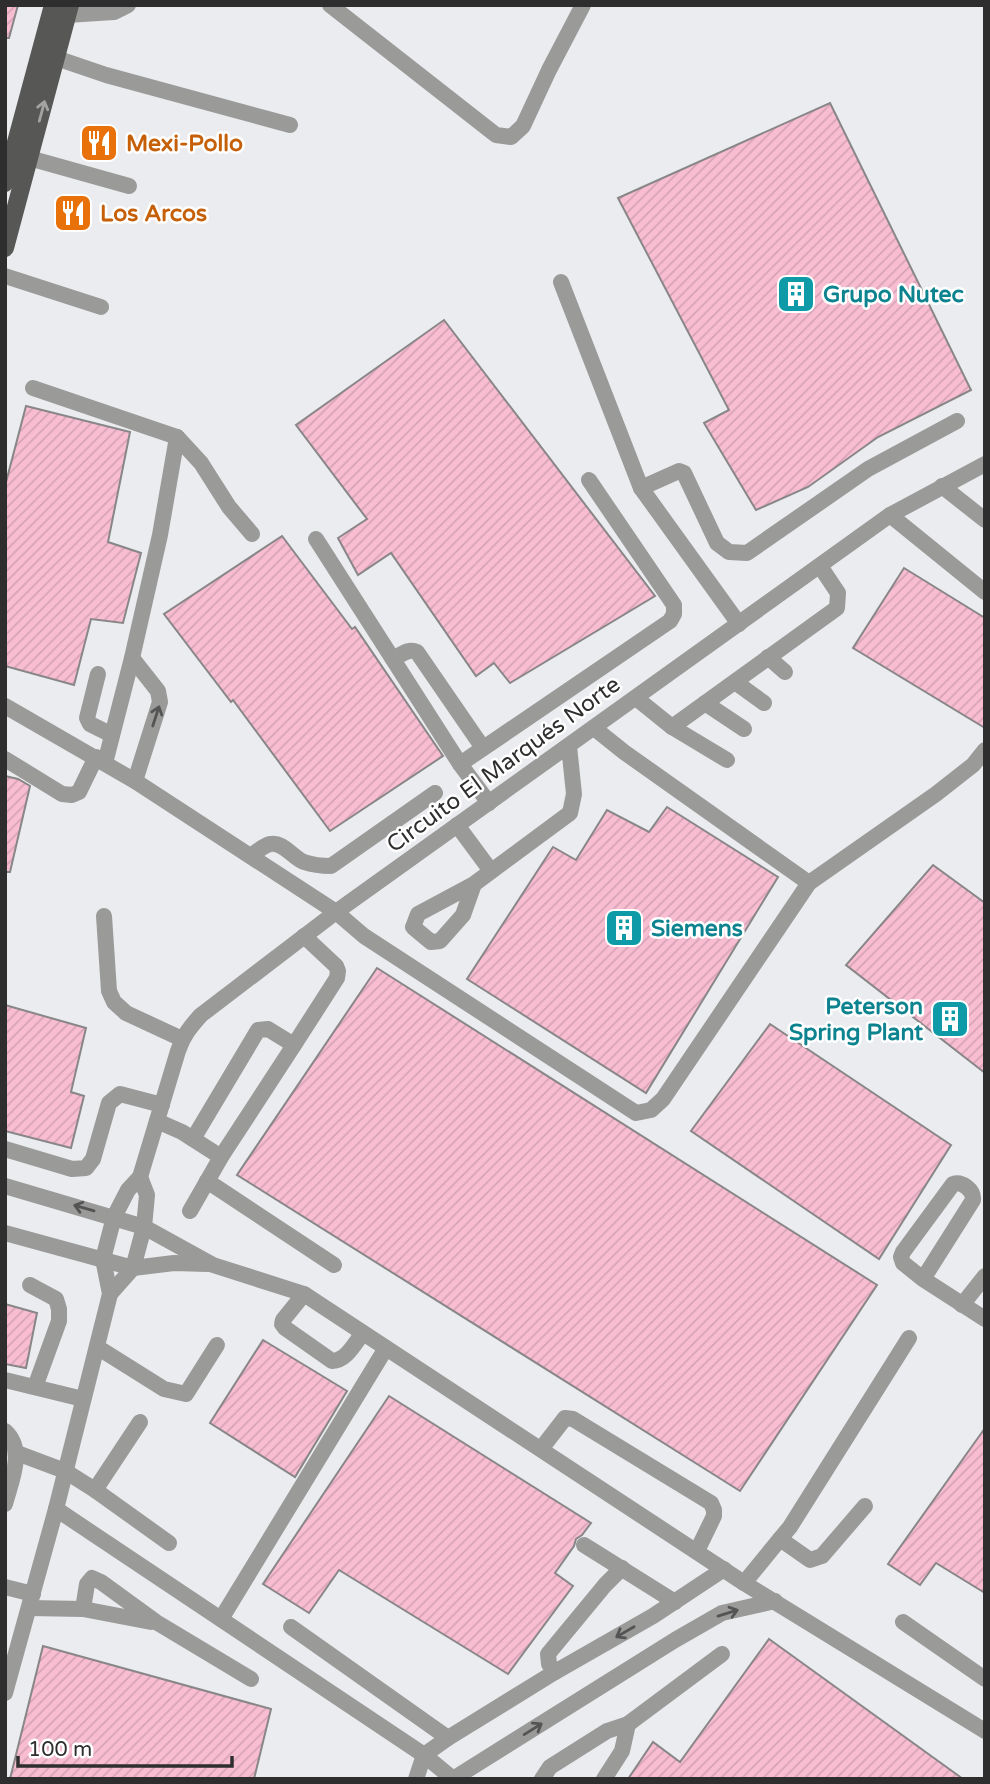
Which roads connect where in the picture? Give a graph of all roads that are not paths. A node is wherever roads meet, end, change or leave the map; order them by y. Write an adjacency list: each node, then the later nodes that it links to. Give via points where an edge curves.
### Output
1 (128, 5): 4 (street, via 114,12)
2 (330, 5): 3 (street, via 496,135 510,137 523,126)
3 (583, 5)
4 (63, 9): 5 (main road); 8 (main road)
5 (56, 58): 6 (street); 7 (main road, one-way to 5)
6 (290, 125)
7 (29, 158): 9 (street); 10 (main road)
8 (5, 183)
9 (129, 186)
10 (5, 248)
11 (5, 276): 13 (street)
12 (561, 282): 20 (street)
13 (101, 307)
14 (33, 388): 16 (street)
15 (957, 421): 20 (street, via 868,469 747,553 729,552 718,543 684,473 679,471)
16 (177, 437): 23 (street); 29 (street)
17 (985, 464): 19 (street, Circuito El Marqués Norte)
18 (589, 480): 43 (street, via 674,604 674,614)
19 (942, 486): 21 (street, Circuito El Marqués Norte); 22 (street)
20 (641, 488): 27 (street)
21 (890, 515): 25 (street, Circuito El Marqués Norte); 26 (street)
22 (985, 520)
23 (252, 534)
24 (316, 539): 30 (street)
25 (820, 566): 27 (street, Circuito El Marqués Norte); 28 (street, via 838,593 837,608)
26 (985, 592)
27 (739, 624): 34 (street, Circuito El Marqués Norte)
28 (768, 657): 31 (street); 33 (street)
29 (132, 659): 41 (street); 49 (street, one-way to 29, via 160,702 158,691)
30 (393, 659): 43 (street, via 417,652); 48 (street)
31 (785, 672)
32 (98, 674): 41 (street, via 87,718)
33 (735, 681): 35 (street); 36 (street)
34 (636, 698): 38 (street); 39 (street, Circuito El Marqués Norte)
35 (705, 703): 38 (street); 40 (street)
36 (764, 703)
37 (5, 706): 46 (street)
38 (672, 727): 47 (street)
39 (594, 728): 42 (street, Circuito El Marqués Norte); 55 (street)
40 (744, 729)
41 (112, 735): 46 (street)
42 (569, 746): 51 (street, Circuito El Marqués Norte); 54 (street, via 574,794 570,813)
43 (483, 748): 48 (street)
44 (985, 750): 55 (street, via 936,794)
45 (5, 759): 46 (street, via 62,793 72,794 79,792)
46 (101, 760): 49 (street)
47 (727, 760)
48 (460, 764): 51 (street)
49 (135, 781): 53 (street)
50 (436, 793): 53 (street, via 331,866 300,861 276,844)
51 (489, 803): 52 (street, Circuito El Marqués Norte)
52 (457, 825): 54 (street); 57 (street, Circuito El Marqués Norte)
53 (251, 856): 57 (street)
54 (491, 871): 56 (street)
55 (809, 883): 57 (street, via 663,1099 651,1110 636,1113 364,936)
56 (474, 884)
57 (336, 912): 59 (street, Circuito El Marqués Norte)
58 (104, 916): 60 (street, via 109,991 114,1002 126,1013)
59 (304, 936): 60 (street, Circuito El Marqués Norte, via 201,1015); 61 (street, via 338,971)
60 (182, 1039): 62 (street, Circuito El Marqués Norte)
61 (294, 1045): 63 (street, via 268,1029 258,1030); 65 (street)
62 (159, 1113): 63 (street); 64 (street, via 120,1094 109,1103 93,1159 86,1168 72,1169); 66 (street, Circuito El Marqués Norte)
63 (193, 1139): 65 (street)
64 (5, 1149)
65 (221, 1157): 67 (street)
66 (140, 1177): 70 (street, Circuito El Marqués Norte); 71 (street, Circuito El Marqués Norte, via 147,1195)
67 (207, 1181): 69 (street); 75 (street)
68 (5, 1186): 70 (street, one-way to 68)
69 (190, 1211)
70 (114, 1217): 71 (street); 73 (street, Circuito El Marqués Norte)
71 (144, 1227): 74 (street); 76 (street, Circuito El Marqués Norte)
72 (5, 1233): 73 (street)
73 (103, 1259): 76 (street); 80 (street, Circuito El Marqués Norte)
74 (213, 1265): 76 (street); 81 (street)
75 (334, 1265)
76 (133, 1268): 80 (street, Circuito El Marqués Norte)
77 (985, 1276): 82 (street)
78 (923, 1279): 78 (street, via 973,1200 972,1192 958,1182 901,1257); 82 (street)
79 (30, 1285): 90 (street, via 56,1299 59,1309 59,1321)
80 (110, 1294): 87 (street, Circuito El Marqués Norte)
81 (304, 1294): 84 (street); 84 (street, via 282,1324 332,1360 345,1357)
82 (962, 1305): 83 (street)
83 (985, 1319)
84 (363, 1333): 88 (street)
85 (909, 1338): 101 (street)
86 (217, 1345): 87 (street, via 186,1394 163,1390)
87 (97, 1347): 91 (street, Circuito El Marqués Norte)
88 (386, 1348): 94 (street); 113 (street)
89 (5, 1380): 90 (street)
90 (35, 1387): 91 (street)
91 (83, 1399): 96 (street, Circuito El Marqués Norte)
92 (140, 1422): 97 (street)
93 (5, 1431): 95 (street)
94 (541, 1449): 104 (street); 104 (street, via 565,1418 573,1419 711,1503 714,1516)
95 (17, 1453): 96 (street); 98 (street)
96 (65, 1471): 97 (street); 100 (street, Circuito El Marqués Norte)
97 (95, 1490): 102 (street)
98 (5, 1504)
99 (864, 1506): 101 (street, via 816,1559 810,1560)
100 (56, 1509): 109 (street, Circuito El Marqués Norte); 113 (street)
101 (780, 1539): 107 (street)
102 (169, 1543)
103 (584, 1545): 105 (street)
104 (697, 1551): 106 (street)
105 (622, 1568): 111 (street); 120 (street, via 548,1654)
106 (724, 1569): 107 (street); 111 (street)
107 (744, 1583): 110 (street)
108 (5, 1587): 109 (street)
109 (31, 1601): 112 (street); 118 (street, Circuito El Marqués Norte)
110 (775, 1601): 117 (street, one-way to 110); 125 (street)
111 (675, 1602): 117 (street)
112 (83, 1609): 114 (street); 114 (street, via 92,1578)
113 (221, 1619): 127 (street)
114 (156, 1622): 121 (street)
115 (903, 1622): 122 (street)
116 (291, 1627): 126 (street)
117 (664, 1628): 120 (street, one-way to 120); 129 (street, one-way to 117)
118 (13, 1638): 123 (street, Circuito El Marqués Norte)
119 (722, 1654): 124 (street)
120 (555, 1672): 126 (street)
121 (251, 1679)
122 (985, 1679)
123 (5, 1693)
124 (628, 1724): 130 (street, via 607,1731 550,1767); 131 (street, via 622,1751)
125 (985, 1731)
126 (448, 1738): 127 (street)
127 (424, 1755): 128 (street); 129 (street)
128 (416, 1779)
129 (453, 1779)
130 (542, 1779)
131 (604, 1779)

